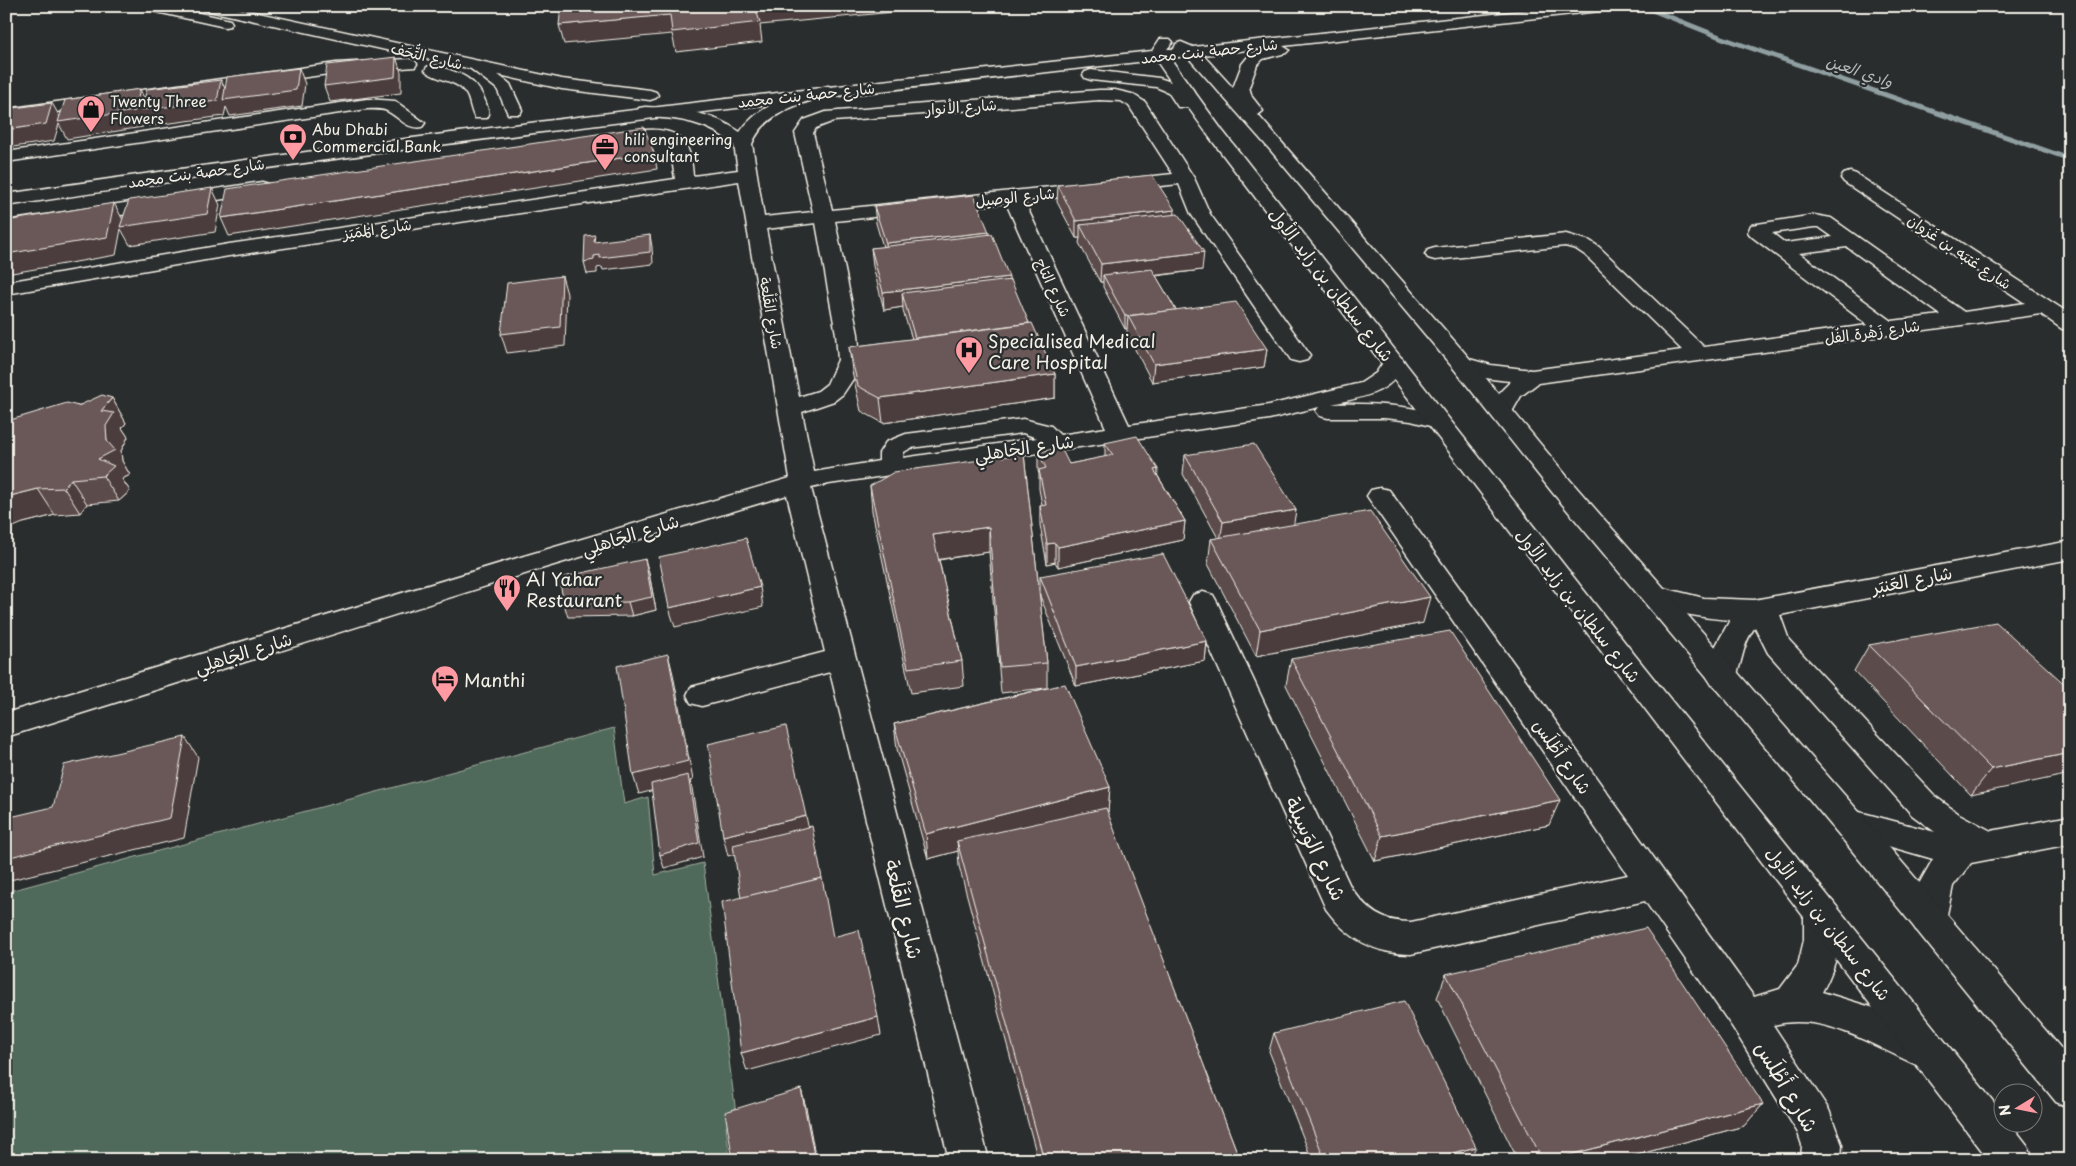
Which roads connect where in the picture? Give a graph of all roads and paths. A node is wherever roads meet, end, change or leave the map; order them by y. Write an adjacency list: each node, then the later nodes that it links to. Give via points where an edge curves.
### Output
1 (148, 6): 9 (street, شارع التُّحَف)
2 (206, 6): 11 (street, شارع التُّحَف)
3 (1492, 6): 5 (street)
4 (1609, 6): 6 (street, شارع حصة بنت محمد)
5 (1333, 21)
6 (1377, 32): 8 (street, شارع حصة بنت محمد); 31 (street, via 1340,42 1265,53 1252,59 1242,81 1242,92 1273,134)
7 (1164, 42): 8 (street); 13 (street, شارع حصة بنت محمد); 28 (street, شارع سلطان بن زايد الأول)
8 (1192, 52): 31 (street)
9 (358, 53): 10 (street, شارع التُّحَف); 12 (street, via 351,62)
10 (409, 64): 12 (street); 23 (street, شارع التُّحَف, via 440,72 472,88)
11 (477, 66): 16 (street, شارع التُّحَف, via 580,87); 19 (street, via 504,86)
12 (336, 68): 21 (street)
13 (952, 78): 14 (street, شارع حصة بنت محمد); 28 (street, via 997,80 1072,74 1159,82 1174,89 1192,116)
14 (828, 91): 20 (street, شارع حصة بنت محمد); 30 (street, via 792,102 762,117 749,130)
15 (669, 92): 16 (street)
16 (650, 94): 17 (street)
17 (577, 102)
18 (531, 107): 19 (street)
19 (514, 110): 23 (street)
20 (644, 112): 27 (street, شارع حصة بنت محمد); 30 (street, via 678,114 707,121 729,131)
21 (6, 114)
22 (463, 116): 23 (street)
23 (483, 117): 27 (street, via 499,126); 33 (street, via 303,148)
24 (435, 120): 25 (street)
25 (416, 123): 26 (street); 32 (street, via 389,106 367,104)
26 (388, 126)
27 (519, 127): 33 (street, شارع حصة بنت محمد)
28 (1216, 134): 56 (street, شارع سلطان بن زايد الأول)
29 (593, 142): 38 (street, via 648,136 670,139 677,145)
30 (743, 144): 35 (street, شارع القَلْعة)
31 (1278, 148): 57 (street)
32 (6, 157)
33 (235, 166): 34 (street, شارع حصة بنت محمد)
34 (180, 173): 41 (street, شارع حصة بنت محمد); 42 (street)
35 (748, 174): 38 (street, شارع المُمَيَز); 44 (street, شارع القَلْعة)
36 (1185, 178): 40 (street, شارع الوصيل); 43 (street, شارع الأنوار, via 1136,103 1116,96 832,116 810,124 804,134); 55 (street, شارع الأنوار, via 1201,214)
37 (1850, 178): 50 (street, شارع عُتبَه بن غَزوان)
38 (685, 182): 49 (street, شارع المُمَيَز, via 229,250)
39 (278, 186): 42 (street)
40 (1012, 196): 43 (street, شارع الوصيل); 63 (street, شارع التاج)
41 (6, 200)
42 (132, 207): 45 (street)
43 (824, 216): 44 (street, شارع الوصيل); 59 (street, شارع الأنوار, via 849,360 835,389 826,396)
44 (755, 224): 59 (street, شارع القَلْعة)
45 (6, 227)
46 (1851, 241): 47 (street); 47 (street, via 1817,221 1758,228 1758,232); 51 (street)
47 (1782, 249): 53 (street)
48 (1435, 254): 54 (street, via 1555,241 1576,242 1592,252)
49 (6, 288)
50 (2045, 308): 51 (street, شارع زَهْرة الفُل); 52 (street, شارع عُتبَه بن غَزوان)
51 (1961, 319): 53 (street, شارع زَهْرة الفُل)
52 (2070, 324)
53 (1888, 329): 54 (street, شارع زَهْرة الفُل)
54 (1700, 354): 58 (street, شارع زَهْرة الفُل)
55 (1299, 355)
56 (1394, 363): 60 (street, شارع الجَاهلِي, via 1390,373 1369,388); 62 (street, شارع سلطان بن زايد الأول)
57 (1462, 364): 58 (street, شارع زَهْرة الفُل); 61 (street)
58 (1532, 377): 61 (street, شارع زَهْرة الفُل, via 1508,396)
59 (789, 408): 64 (street, شارع القَلْعة)
60 (1269, 412): 62 (street, شارع الجَاهلِي, via 1384,410 1422,415); 63 (street, شارع الجَاهلِي)
61 (1501, 412): 67 (street)
62 (1438, 421): 78 (street, شارع سلطان بن زايد الأول)
63 (1120, 432): 64 (street, شارع الجَاهلِي)
64 (800, 483): 70 (street, شارع القَلْعة); 73 (street, شارع الجَاهلِي)
65 (1380, 496): 77 (street, شارع أَطْلَس)
66 (2070, 550): 69 (street, شارع العَنبَر)
67 (1655, 596): 69 (street, شارع العَنبَر, via 1723,611); 71 (street)
68 (1203, 602): 77 (street, شارع الوَسِيلة, via 1338,898 1363,926 1396,939 1411,938)
69 (1760, 608): 71 (street, via 1733,635); 76 (street, via 1778,646 1924,806 1964,834)
70 (841, 658): 72 (street); 84 (street, شارع القَلْعة)
71 (1722, 677): 74 (street)
72 (702, 695)
73 (6, 725)
74 (1848, 822): 76 (street, via 1916,842); 79 (street)
75 (2070, 830): 76 (street)
76 (1975, 849): 79 (street, via 1948,864 1937,880 1930,898)
77 (1654, 884): 81 (street, شارع أَطْلَس)
78 (1821, 913): 80 (street, via 1822,940 1815,973); 82 (street, شارع سلطان بن زايد الأول)
79 (1928, 919): 83 (street)
80 (1790, 1005): 81 (street, شارع أَطْلَس); 82 (street, شارع أَطْلَس, via 1846,1016 1905,1039)
81 (1746, 1016): 85 (street, شارع أَطْلَس, via 1815,1124 1822,1145)
82 (1934, 1056): 86 (street, شارع سلطان بن زايد الأول)
83 (2070, 1089)
84 (969, 1160)
85 (1821, 1160)
86 (2014, 1160)

